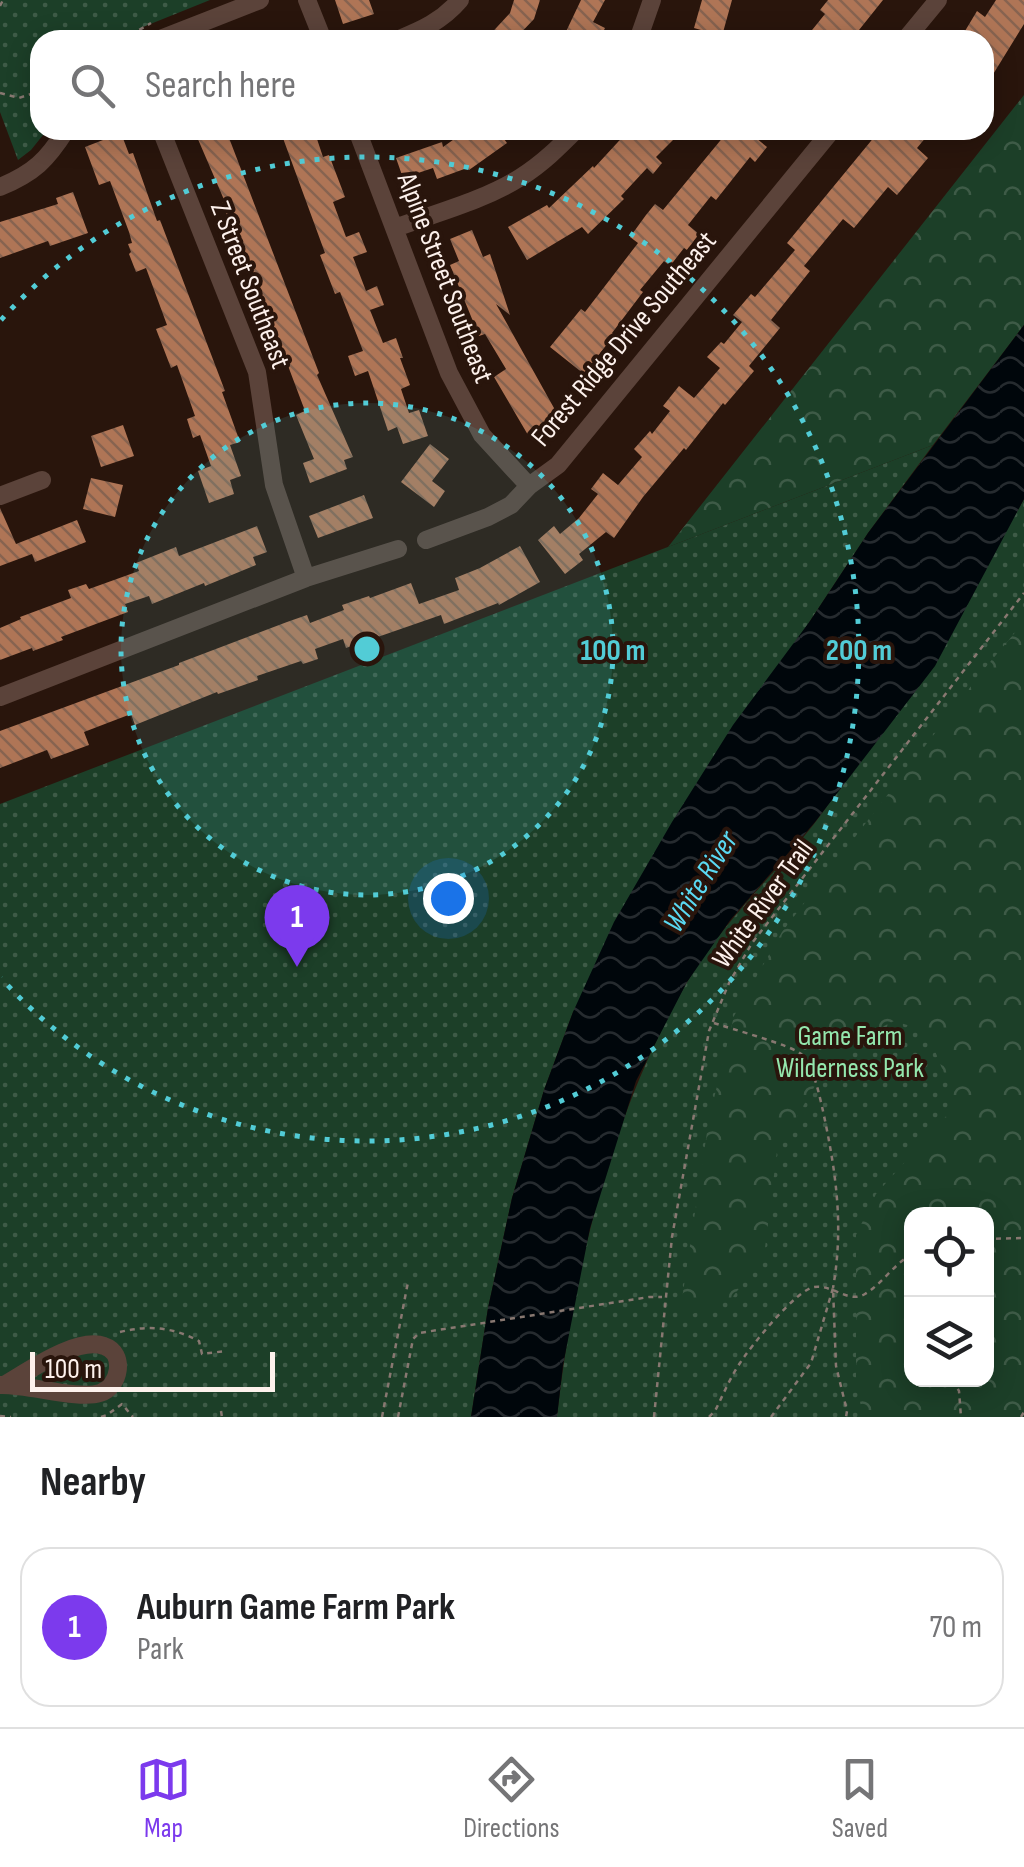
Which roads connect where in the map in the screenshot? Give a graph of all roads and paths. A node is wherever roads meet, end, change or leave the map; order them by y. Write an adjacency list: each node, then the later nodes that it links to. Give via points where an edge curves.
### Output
1 (3, 0): 7 (path)
2 (260, 0): 8 (street)
3 (307, 0): 9 (street)
4 (460, 0): 10 (street)
5 (652, 0): 11 (street)
6 (938, 0): 12 (street)
7 (0, 6)
8 (184, 30)
9 (318, 30)
10 (424, 30)
11 (642, 30)
12 (913, 30)
13 (0, 93): 14 (path)
14 (30, 94)
15 (59, 140): 20 (street, via 41,164)
16 (165, 140): 27 (street, Z Street Southeast, via 257,372 268,460)
17 (362, 140): 21 (street, Alpine Street Southeast)
18 (567, 140): 21 (street, via 498,189)
19 (824, 140): 23 (street, Forest Ridge Drive Southeast, via 558,465)
20 (0, 186)
21 (396, 228): 23 (street, Alpine Street Southeast, via 463,402 482,435)
22 (42, 480): 24 (street)
23 (529, 486): 25 (street, Forest Ridge Drive Southeast, via 488,517)
24 (0, 496)
25 (426, 540)
26 (398, 549): 27 (street)
27 (306, 578): 29 (street)
28 (1024, 592): 30 (path, White River Trail, via 752,943)
29 (0, 696)
30 (712, 1023): 35 (path, via 790,1046 806,1062 836,1171); 36 (path, White River Trail)
31 (1024, 1238): 32 (path)
32 (994, 1239)
33 (904, 1261): 35 (path, via 863,1296)
34 (408, 1282): 47 (path)
35 (834, 1288): 50 (path, via 808,1288 796,1298 758,1339); 51 (path, via 811,1363); 52 (path, via 836,1366)
36 (665, 1298): 48 (path, via 420,1333 413,1339); 49 (path, White River Trail)
37 (103, 1345): 38 (path, via 124,1331 154,1327 199,1341 202,1354); 39 (street, via 62,1352); 39 (street, via 118,1364 115,1384 104,1392)
38 (226, 1351)
39 (2, 1385)
40 (957, 1387): 53 (path)
41 (221, 1411): 46 (path)
42 (0, 1416): 43 (path)
43 (11, 1417)
44 (101, 1417): 45 (path, via 122,1404)
45 (133, 1417)
46 (222, 1417)
47 (382, 1417)
48 (398, 1417)
49 (654, 1417)
50 (708, 1417)
51 (771, 1417)
52 (846, 1417)
53 (960, 1417)

